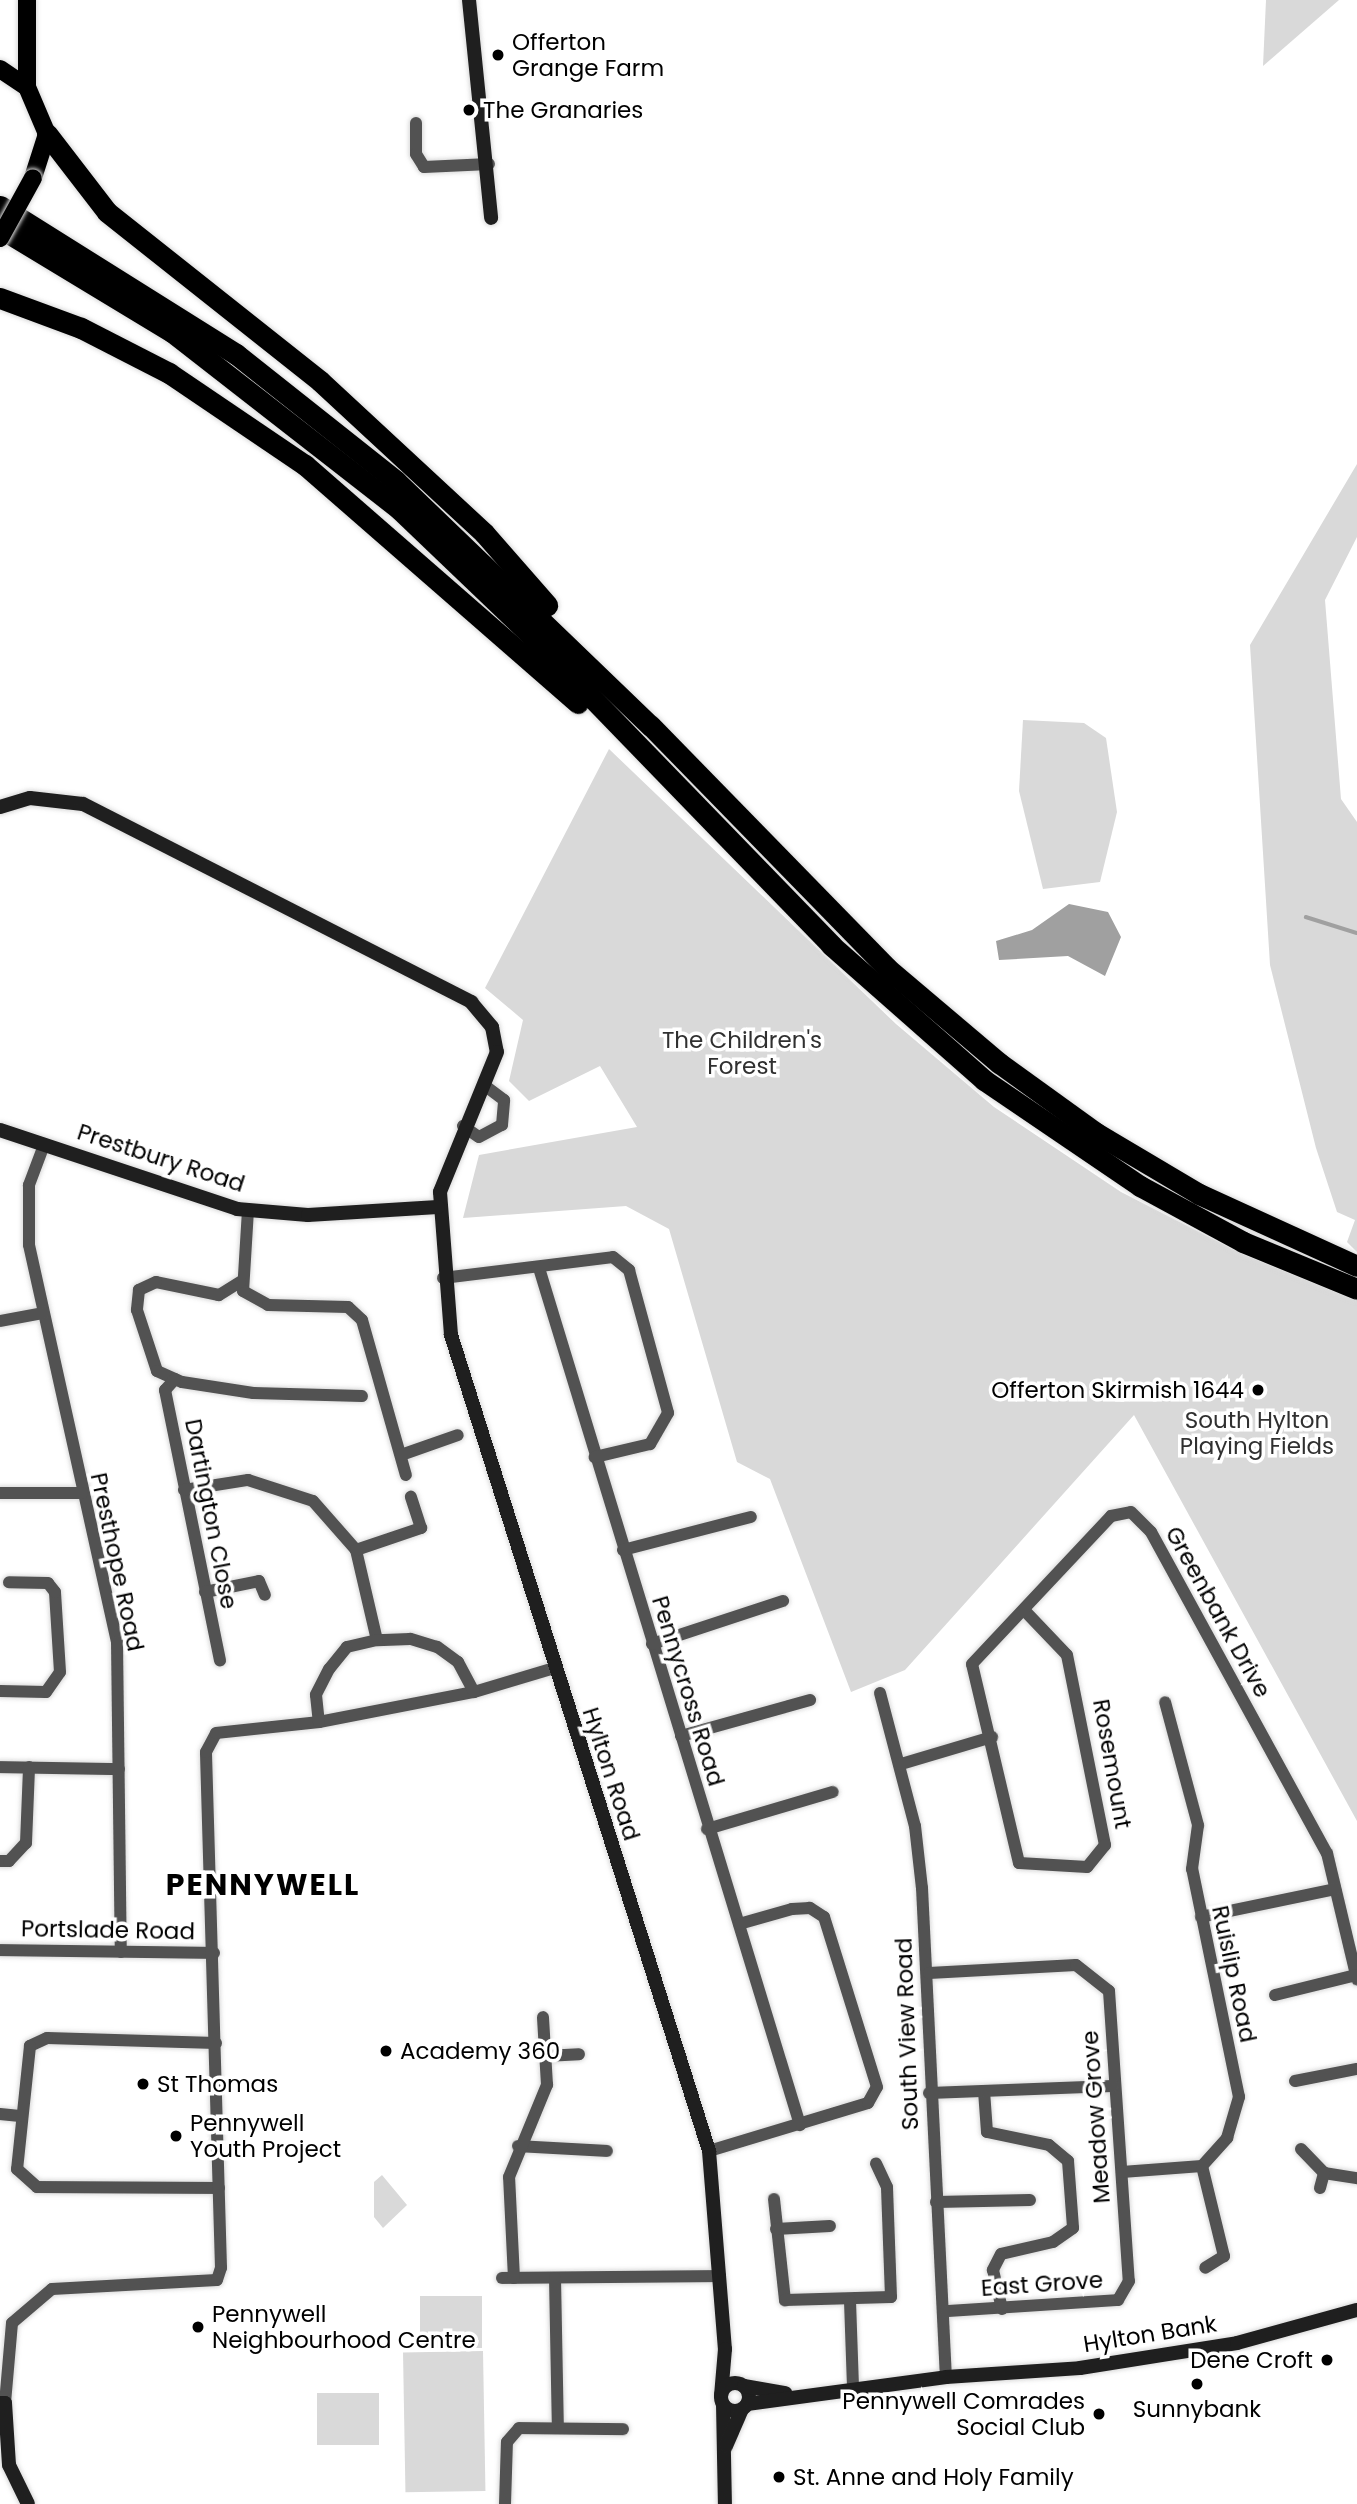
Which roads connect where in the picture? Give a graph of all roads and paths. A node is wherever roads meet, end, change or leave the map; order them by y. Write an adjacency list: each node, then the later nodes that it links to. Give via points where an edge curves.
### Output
1 (27, 0): 4 (main road)
2 (469, 0): 7 (street)
3 (0, 69): 4 (main road)
4 (27, 88): 6 (main road)
5 (416, 123): 7 (street, via 416,154 424,167)
6 (47, 134): 11 (main road, bridge, via 33,177); 13 (highway, via 107,212 235,308 484,533)
7 (489, 164): 9 (street)
8 (0, 206): 13 (highway, via 162,304 312,412 486,563)
9 (491, 218)
10 (0, 228): 14 (highway, via 172,332 331,452 506,610)
11 (0, 238)
12 (0, 298): 14 (highway, via 81,328 169,373 305,465)
13 (651, 726): 22 (highway, via 877,959 999,1063 1096,1133 1199,1194)
14 (693, 805): 26 (highway, via 875,987 1034,1118 1196,1218)
15 (0, 807): 16 (street, via 30,798 83,804 471,1002 492,1027 497,1052)
16 (484, 1085): 17 (street); 17 (street, via 504,1100 502,1125 479,1137)
17 (463, 1126): 20 (street)
18 (0, 1130): 19 (street, Prestbury Road)
19 (44, 1145): 21 (street, Prestbury Road); 27 (street, Presthope Road, via 29,1185 29,1245)
20 (438, 1207): 21 (street, Prestbury Road, via 308,1215); 24 (street, Hylton Road)
21 (248, 1210): 25 (street)
22 (1357, 1266)
23 (539, 1268): 24 (street); 33 (street, Pennycross Road); 33 (street, via 613,1257 629,1270 668,1413 650,1444)
24 (443, 1278): 50 (street, Hylton Road, via 451,1335)
25 (240, 1282): 29 (street, via 219,1295 156,1282 139,1290 147,1354 157,1371); 32 (street, via 243,1291 268,1305 348,1307 362,1320)
26 (1357, 1289)
27 (43, 1313): 28 (street); 37 (street, Presthope Road)
28 (0, 1321)
29 (174, 1379): 30 (street, via 253,1394); 35 (street, Dartington Close, via 165,1390)
30 (362, 1396)
31 (458, 1435): 32 (street)
32 (401, 1455): 34 (street)
33 (595, 1457): 41 (street, Pennycross Road)
34 (405, 1475)
35 (184, 1490): 40 (street, via 248,1480 289,1489 325,1511); 43 (street, Dartington Close)
36 (0, 1493): 37 (street)
37 (82, 1493): 62 (street, Presthope Road, via 117,1642)
38 (411, 1497): 40 (street, via 421,1528)
39 (751, 1517): 41 (street)
40 (356, 1550): 47 (street)
41 (624, 1550): 48 (street, Pennycross Road)
42 (9, 1582): 51 (street, via 48,1583 55,1592 60,1672 46,1692)
43 (205, 1592): 44 (street, via 259,1581); 49 (street, Dartington Close)
44 (265, 1595)
45 (783, 1601): 48 (street)
46 (1024, 1610): 58 (street, Greenbank Drive, via 972,1664); 66 (street, Rosemount, via 1068,1656 1104,1845 1087,1867); 67 (street, Greenbank Drive, via 1111,1516 1125,1511 1137,1515 1326,1853)
47 (377, 1640): 52 (street, via 437,1647 458,1662); 56 (street, via 346,1647 329,1669 316,1695)
48 (652, 1644): 57 (street, Pennycross Road)
49 (220, 1660)
50 (554, 1668): 52 (street); 91 (street, Hylton Road)
51 (0, 1691)
52 (474, 1692): 56 (street)
53 (880, 1693): 59 (street, South View Road)
54 (810, 1700): 57 (street)
55 (1165, 1702): 68 (street, Ruislip Road, via 1198,1825 1192,1869)
56 (319, 1722): 72 (street, via 216,1732 206,1752)
57 (681, 1736): 64 (street, Pennycross Road)
58 (992, 1737): 59 (street); 66 (street, Greenbank Drive)
59 (901, 1764): 73 (street, South View Road, via 915,1826)
60 (0, 1767): 61 (street)
61 (29, 1768): 62 (street); 65 (street, via 26,1843 9,1861)
62 (119, 1769): 71 (street, Presthope Road)
63 (833, 1792): 64 (street)
64 (707, 1829): 69 (street, Pennycross Road)
65 (0, 1861)
66 (1019, 1863)
67 (1335, 1889): 68 (street); 74 (street, Greenbank Drive)
68 (1201, 1917): 93 (street, Ruislip Road, via 1239,2097 1227,2138)
69 (739, 1924): 87 (street, Pennycross Road); 87 (street, via 792,1909 810,1908 824,1917 877,2087 868,2103)
70 (0, 1950): 71 (street, Portslade Road)
71 (121, 1952): 72 (street, Portslade Road)
72 (214, 1953): 77 (street)
73 (929, 1973): 82 (street, Meadow Grove, via 1076,1965 1109,1991); 84 (street, South View Road)
74 (1357, 1977): 75 (street)
75 (1275, 1996)
76 (543, 2017): 79 (street)
77 (216, 2043): 86 (street, via 47,2038 24,2055); 97 (street)
78 (579, 2054): 79 (street)
79 (545, 2056): 88 (street, via 547,2085)
80 (1357, 2068): 81 (street)
81 (1295, 2081)
82 (1112, 2086): 83 (street); 94 (street, Meadow Grove)
83 (984, 2091): 84 (street); 109 (street, via 987,2132 1049,2146 1068,2161 1073,2228 1053,2242 1001,2254 993,2270)
84 (929, 2093): 101 (street, South View Road)
85 (0, 2114): 86 (street)
86 (20, 2116): 97 (street, via 17,2169 37,2187)
87 (800, 2125): 91 (street)
88 (518, 2146): 90 (street); 106 (street, via 509,2177 508,2278)
89 (1301, 2149): 95 (street)
90 (607, 2151)
91 (709, 2151): 105 (street, Hylton Road)
92 (876, 2163): 108 (street, via 887,2187 891,2297)
93 (1202, 2166): 94 (street); 104 (street, via 1224,2256)
94 (1122, 2172): 107 (street, Meadow Grove)
95 (1324, 2173): 96 (street); 98 (street)
96 (1357, 2178)
97 (219, 2188): 118 (street, via 217,2280 52,2289 12,2323)
98 (1320, 2188)
99 (774, 2199): 103 (street)
100 (1030, 2200): 101 (street)
101 (936, 2202): 111 (street, South View Road)
102 (831, 2226): 103 (street)
103 (776, 2229): 108 (street, via 785,2300)
104 (1205, 2268)
105 (720, 2276): 106 (street); 112 (street, Hylton Road)
106 (555, 2278): 120 (street)
107 (1129, 2281): 109 (street, East Grove, via 1118,2300)
108 (850, 2301): 115 (street)
109 (1002, 2309): 111 (street, East Grove)
110 (1357, 2310): 113 (street, Hylton Bank, via 1237,2343 1128,2360)
111 (946, 2311): 113 (street, South View Road)
112 (726, 2357): 114 (street, Hylton Road); 117 (street, Hylton Road)
113 (946, 2377): 115 (street, Hylton Bank)
114 (742, 2385): 116 (street); 117 (street, via 730,2384); 119 (street, Hylton Road)
115 (853, 2388): 116 (street, Hylton Bank)
116 (793, 2394): 119 (street)
117 (722, 2400): 119 (street); 122 (street, Hylton Road)
118 (3, 2403): 123 (street, via 9,2465)
119 (744, 2407): 122 (street, Hylton Road)
120 (558, 2428): 121 (street); 124 (street, via 519,2428 507,2442)
121 (623, 2429)
122 (724, 2451): 125 (street, Hylton Road)
123 (28, 2504)
124 (505, 2504)
125 (725, 2504)

